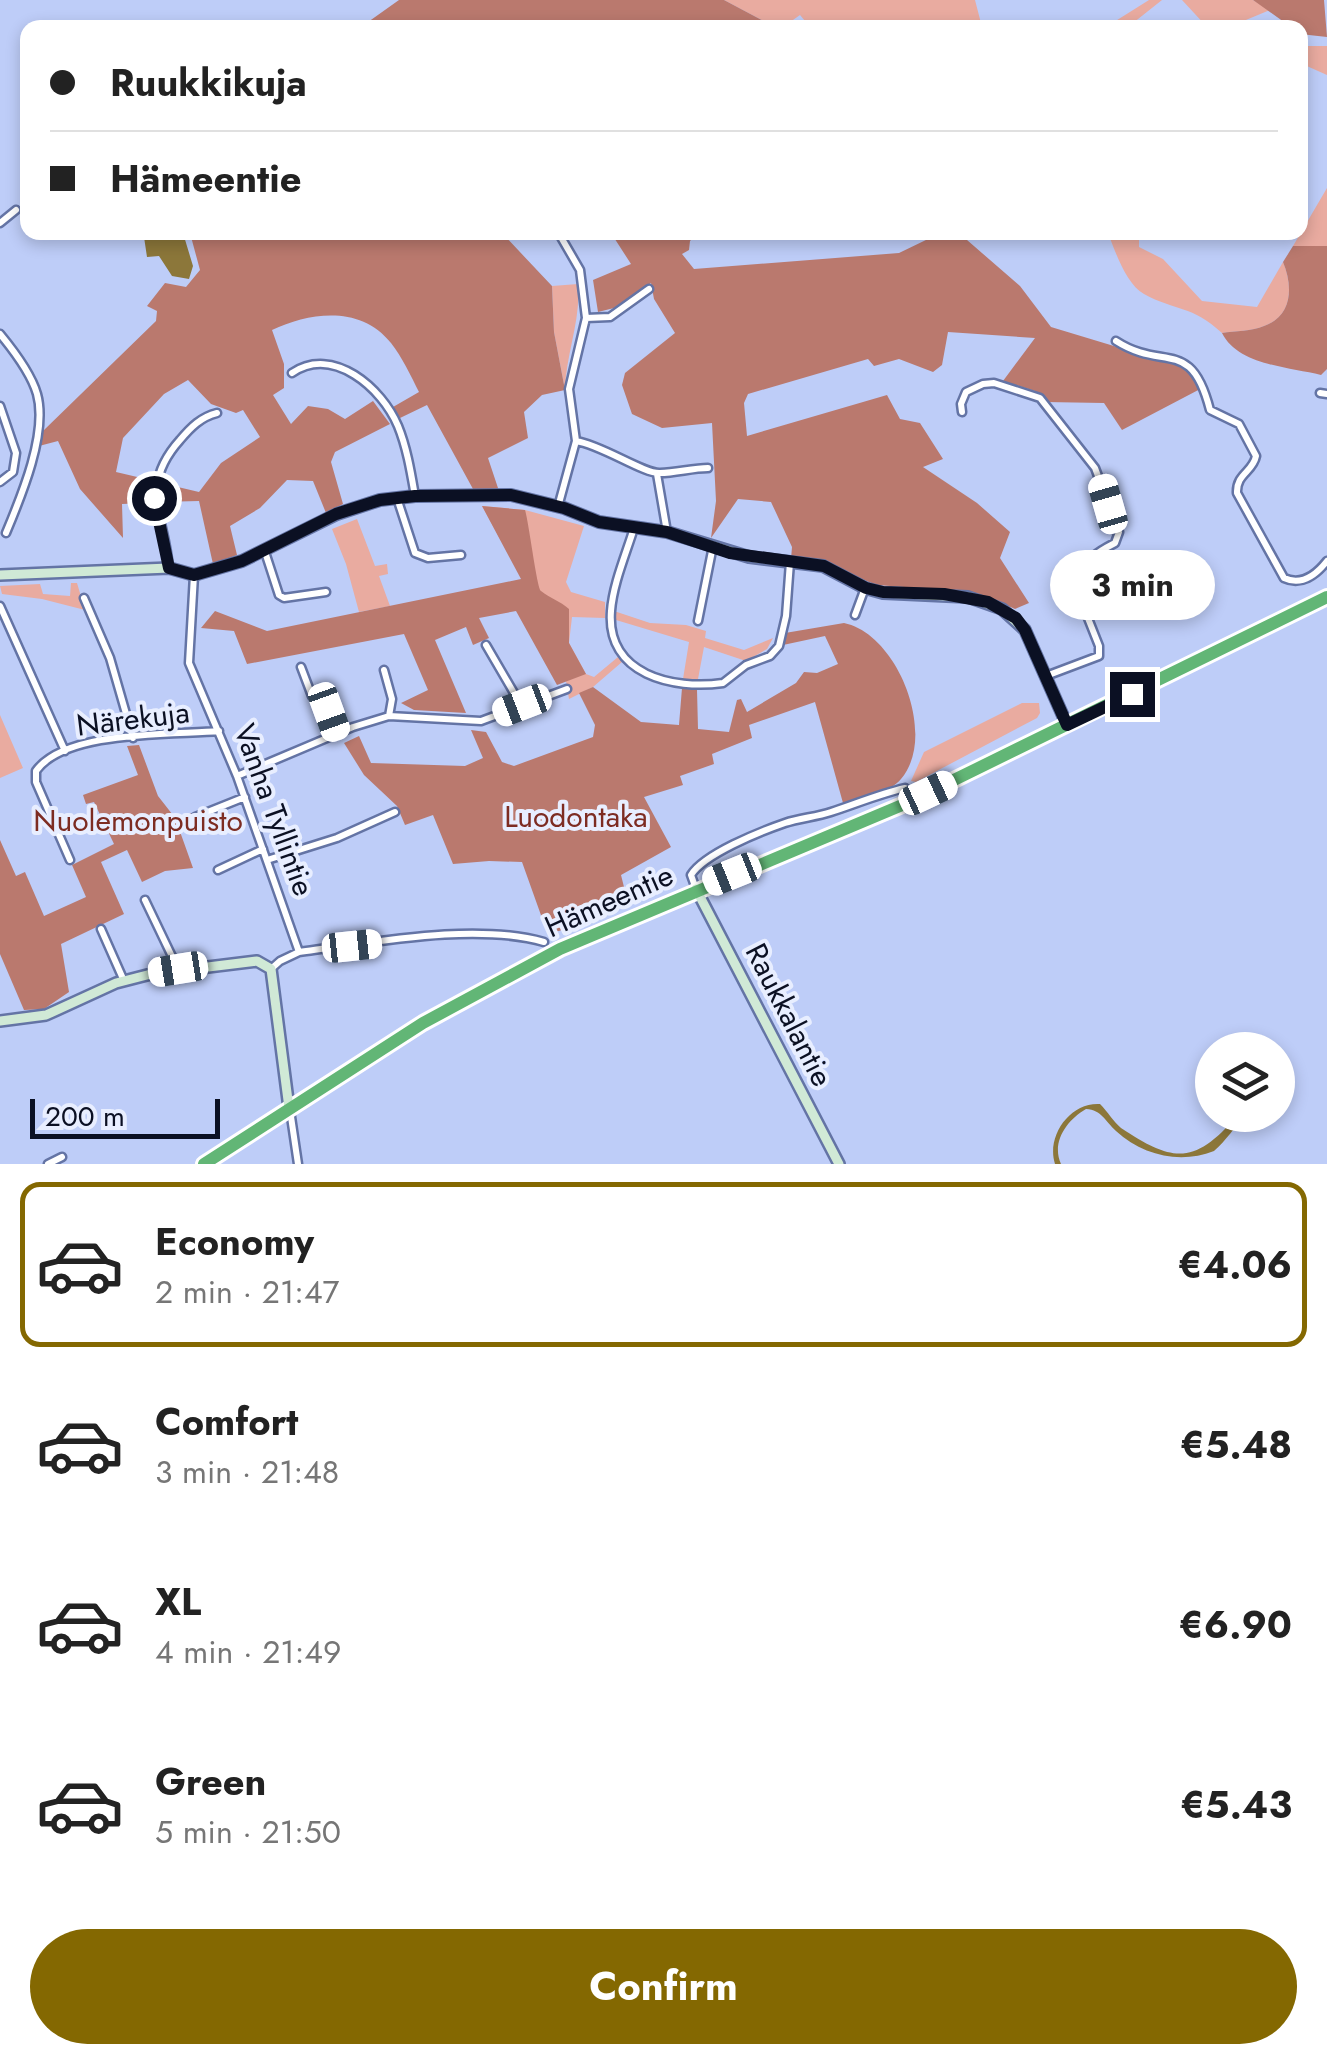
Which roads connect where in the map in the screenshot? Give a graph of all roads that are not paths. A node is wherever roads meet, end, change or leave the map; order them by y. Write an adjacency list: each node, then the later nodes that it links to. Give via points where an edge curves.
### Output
1 (16, 210): 2 (street)
2 (0, 223)
3 (563, 240): 5 (street, via 580,270)
4 (648, 290): 5 (street, via 610,318)
5 (586, 318): 12 (street, via 569,389)
6 (0, 334): 16 (street, via 21,361 39,407)
7 (1116, 340): 28 (street, via 1188,364 1206,389 1210,410 1238,424 1256,456 1238,480 1237,493 1284,578 1308,578)
8 (292, 374): 18 (street, via 311,364 338,366 363,381 398,426)
9 (1, 411): 15 (street, via 16,453)
10 (217, 412): 29 (street, via 196,423 160,470 154,498)
11 (962, 412): 42 (street, via 966,392 983,384 1040,398 1094,468 1119,532 1088,561 1078,593 1099,656)
12 (576, 441): 14 (street); 20 (street)
13 (708, 468): 14 (street)
14 (658, 474): 22 (street)
15 (9, 476): 16 (street); 17 (street)
16 (25, 480): 23 (street)
17 (0, 482)
18 (415, 496): 19 (street); 20 (street, via 511,495)
19 (397, 498): 25 (street, via 336,514); 26 (street, via 414,553)
20 (558, 506): 21 (street)
21 (634, 528): 22 (street); 27 (street, via 612,602 612,629 630,662 665,681 723,683 770,656 783,634)
22 (667, 532): 24 (street)
23 (6, 533)
24 (713, 546): 27 (street); 38 (street)
25 (265, 552): 31 (street); 33 (street, via 279,595)
26 (461, 554)
27 (790, 562): 32 (street, via 824,566)
28 (1327, 562)
29 (169, 568): 30 (street); 31 (street)
30 (0, 575)
31 (194, 575): 47 (street, Vanha Tyllintie, via 189,663)
32 (866, 588): 37 (street); 42 (street, via 988,602 1016,618)
33 (326, 592)
34 (1327, 597): 46 (highway, Hämeentie)
35 (84, 598): 49 (street)
36 (0, 606): 50 (street)
37 (855, 615)
38 (698, 620)
39 (486, 645): 44 (street)
40 (301, 668): 48 (street)
41 (384, 670): 45 (street)
42 (1046, 676): 46 (street)
43 (567, 689): 44 (street)
44 (522, 705): 45 (street, via 481,721)
45 (389, 716): 48 (street)
46 (1067, 725): 60 (highway, Hämeentie, via 908,802)
47 (220, 731): 49 (street, Närekuja); 51 (street, Vanha Tyllintie)
48 (337, 735): 51 (street)
49 (133, 738): 50 (street, Närekuja)
50 (65, 751): 57 (street, Närekuja, via 45,760 35,778)
51 (237, 776): 53 (street, Vanha Tyllintie)
52 (905, 788): 60 (street, via 786,822 733,846 697,865 690,876)
53 (245, 797): 55 (street); 56 (street, Vanha Tyllintie)
54 (395, 812): 58 (street)
55 (195, 818)
56 (263, 849): 58 (street, Vanha Tyllintie); 59 (street)
57 (70, 860)
58 (266, 860): 64 (street, Vanha Tyllintie)
59 (218, 870)
60 (696, 889): 69 (highway, Hämeentie, via 494,983); 74 (street, Raukkalantie)
61 (145, 900): 65 (street)
62 (101, 929): 67 (street)
63 (544, 942): 64 (street, via 482,934)
64 (299, 952): 66 (street)
65 (178, 969): 66 (street, via 248,960); 67 (street)
66 (271, 969): 69 (street)
67 (124, 981): 68 (street, via 46,1015)
68 (0, 1021)
69 (289, 1108): 72 (highway, Hämeentie); 73 (street)
70 (62, 1157): 71 (street)
71 (48, 1164)
72 (204, 1164)
73 (298, 1164)
74 (839, 1164)

